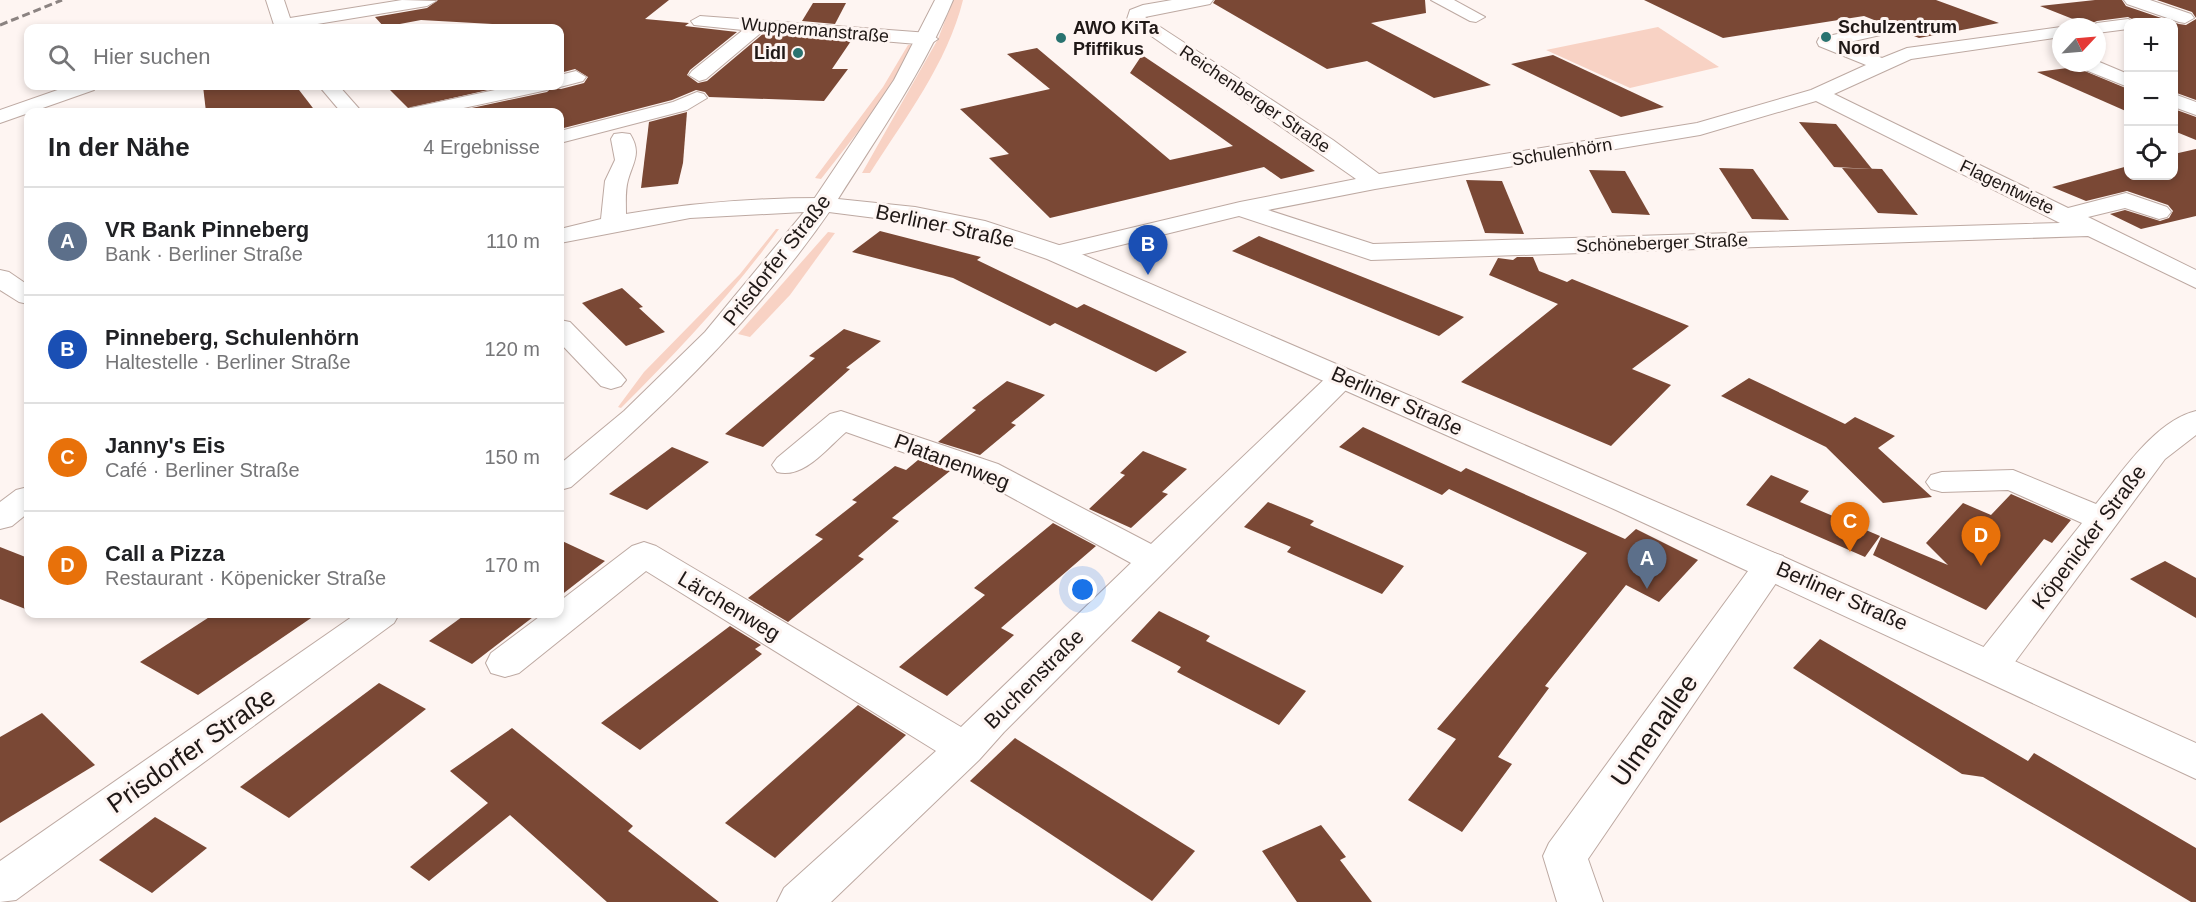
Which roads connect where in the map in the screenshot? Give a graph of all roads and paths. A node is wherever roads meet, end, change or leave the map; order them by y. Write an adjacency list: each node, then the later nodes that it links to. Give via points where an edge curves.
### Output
1 (275, 0): 10 (street)
2 (944, 0): 18 (main road, Prisdorfer Straße)
3 (1204, 0): 39 (street, Reichenberger Straße, via 1143,10 1136,14 1136,19)
4 (1440, 0): 7 (street)
5 (2133, 0): 8 (street)
6 (427, 2): 11 (street)
7 (1476, 17)
8 (2191, 17)
9 (700, 21): 13 (street, Wuppermanstraße)
10 (282, 24)
11 (300, 24)
12 (2124, 25): 14 (street)
13 (759, 26): 18 (street, Wuppermanstraße); 22 (street)
14 (2106, 27)
15 (1879, 30): 20 (street, via 1826,42)
16 (2052, 33): 17 (street, Schulenhörn)
17 (2020, 36): 19 (street); 20 (street, Schulenhörn, via 1907,54)
18 (929, 39): 40 (main road, Prisdorfer Straße)
19 (2052, 49)
20 (1883, 65): 27 (street, Schulenhörn)
21 (2106, 72): 23 (street)
22 (699, 75)
23 (2124, 79)
24 (76, 90): 30 (street)
25 (333, 90): 31 (street)
26 (526, 90): 32 (street)
27 (1818, 94): 39 (street, Schulenhörn, via 1700,129); 43 (street, Flagentwiete)
28 (697, 98): 37 (street, via 680,106)
29 (2178, 102): 34 (street)
30 (27, 108)
31 (348, 108)
32 (461, 108)
33 (24, 109): 36 (street)
34 (2196, 109)
35 (24, 116): 36 (street)
36 (0, 118)
37 (564, 136)
38 (622, 138): 44 (street, via 626,160 615,181)
39 (1375, 182): 41 (street, Schulenhörn)
40 (822, 205): 44 (street, Berliner Straße, via 713,207); 47 (main road, Berliner Straße, via 915,215 973,227); 56 (street, Prisdorfer Straße, via 715,338 635,417)
41 (1240, 209): 45 (street, Schöneberger Straße, via 1371,252); 47 (street, Schulenhörn)
42 (2159, 212): 43 (street, via 2126,200)
43 (2065, 216): 45 (street, Flagentwiete)
44 (613, 223): 46 (street, Berliner Straße)
45 (2090, 229): 49 (street, Flagentwiete)
46 (564, 235)
47 (1056, 253): 52 (main road, Berliner Straße)
48 (0, 278): 50 (street)
49 (2196, 280)
50 (24, 293)
51 (564, 332): 53 (street)
52 (1342, 378): 61 (street, Buchenstraße); 62 (main road, Berliner Straße)
53 (611, 380)
54 (2196, 420): 60 (street, Köpenicker Straße, via 2154,452)
55 (788, 465): 61 (street, Platanenweg, via 841,420 987,471)
56 (564, 477)
57 (1942, 482): 60 (street, via 2013,480)
58 (24, 500): 59 (street)
59 (0, 518)
60 (2102, 519): 67 (street, Köpenicker Straße)
61 (1153, 560): 68 (street, Buchenstraße)
62 (1771, 564): 67 (main road, Berliner Straße); 72 (street, Ulmenallee, via 1565,856)
63 (564, 617): 68 (street, Lärchenweg, via 644,554)
64 (375, 618): 70 (street, Prisdorfer Straße)
65 (562, 618): 66 (street, Lärchenweg)
66 (505, 663)
67 (1992, 664): 69 (main road, Berliner Straße)
68 (965, 749): 71 (street, Buchenstraße)
69 (2196, 762)
70 (0, 886)
71 (800, 902)
72 (1580, 902)

